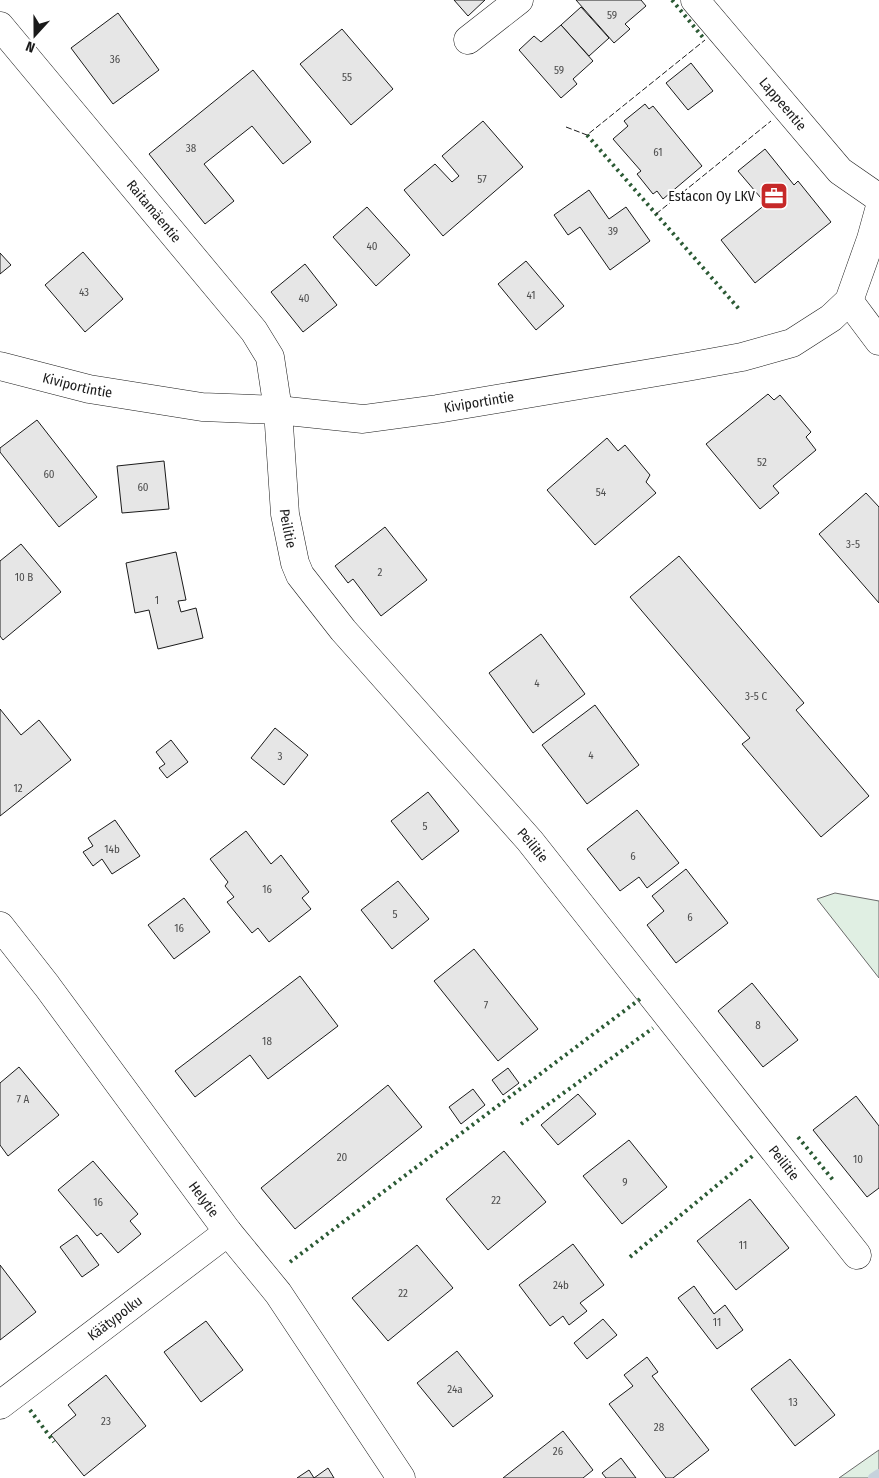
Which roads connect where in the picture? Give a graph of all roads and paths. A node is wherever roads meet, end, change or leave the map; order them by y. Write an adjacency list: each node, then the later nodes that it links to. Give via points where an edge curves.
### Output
1 (519, 0): 4 (street)
2 (695, 0): 5 (street, Lappeentie, via 840,171)
3 (0, 26): 10 (street, Raitamäentie, via 254,331 270,357)
4 (468, 40)
5 (879, 198)
6 (879, 210): 7 (street, Kiviportintie)
7 (849, 301): 8 (street); 10 (street, Kiviportintie, via 831,318 792,343 742,357 363,419)
8 (879, 341)
9 (0, 366): 10 (street, Kiviportintie, via 89,389 202,407)
10 (278, 410): 13 (street, Peilitie, via 285,514 300,575 343,630 530,842)
11 (0, 926): 12 (street, Helytie, via 48,986)
12 (228, 1232): 14 (street, Käätypolku); 15 (street, Helytie, via 278,1293)
13 (857, 1255)
14 (0, 1406)
15 (401, 1478)

